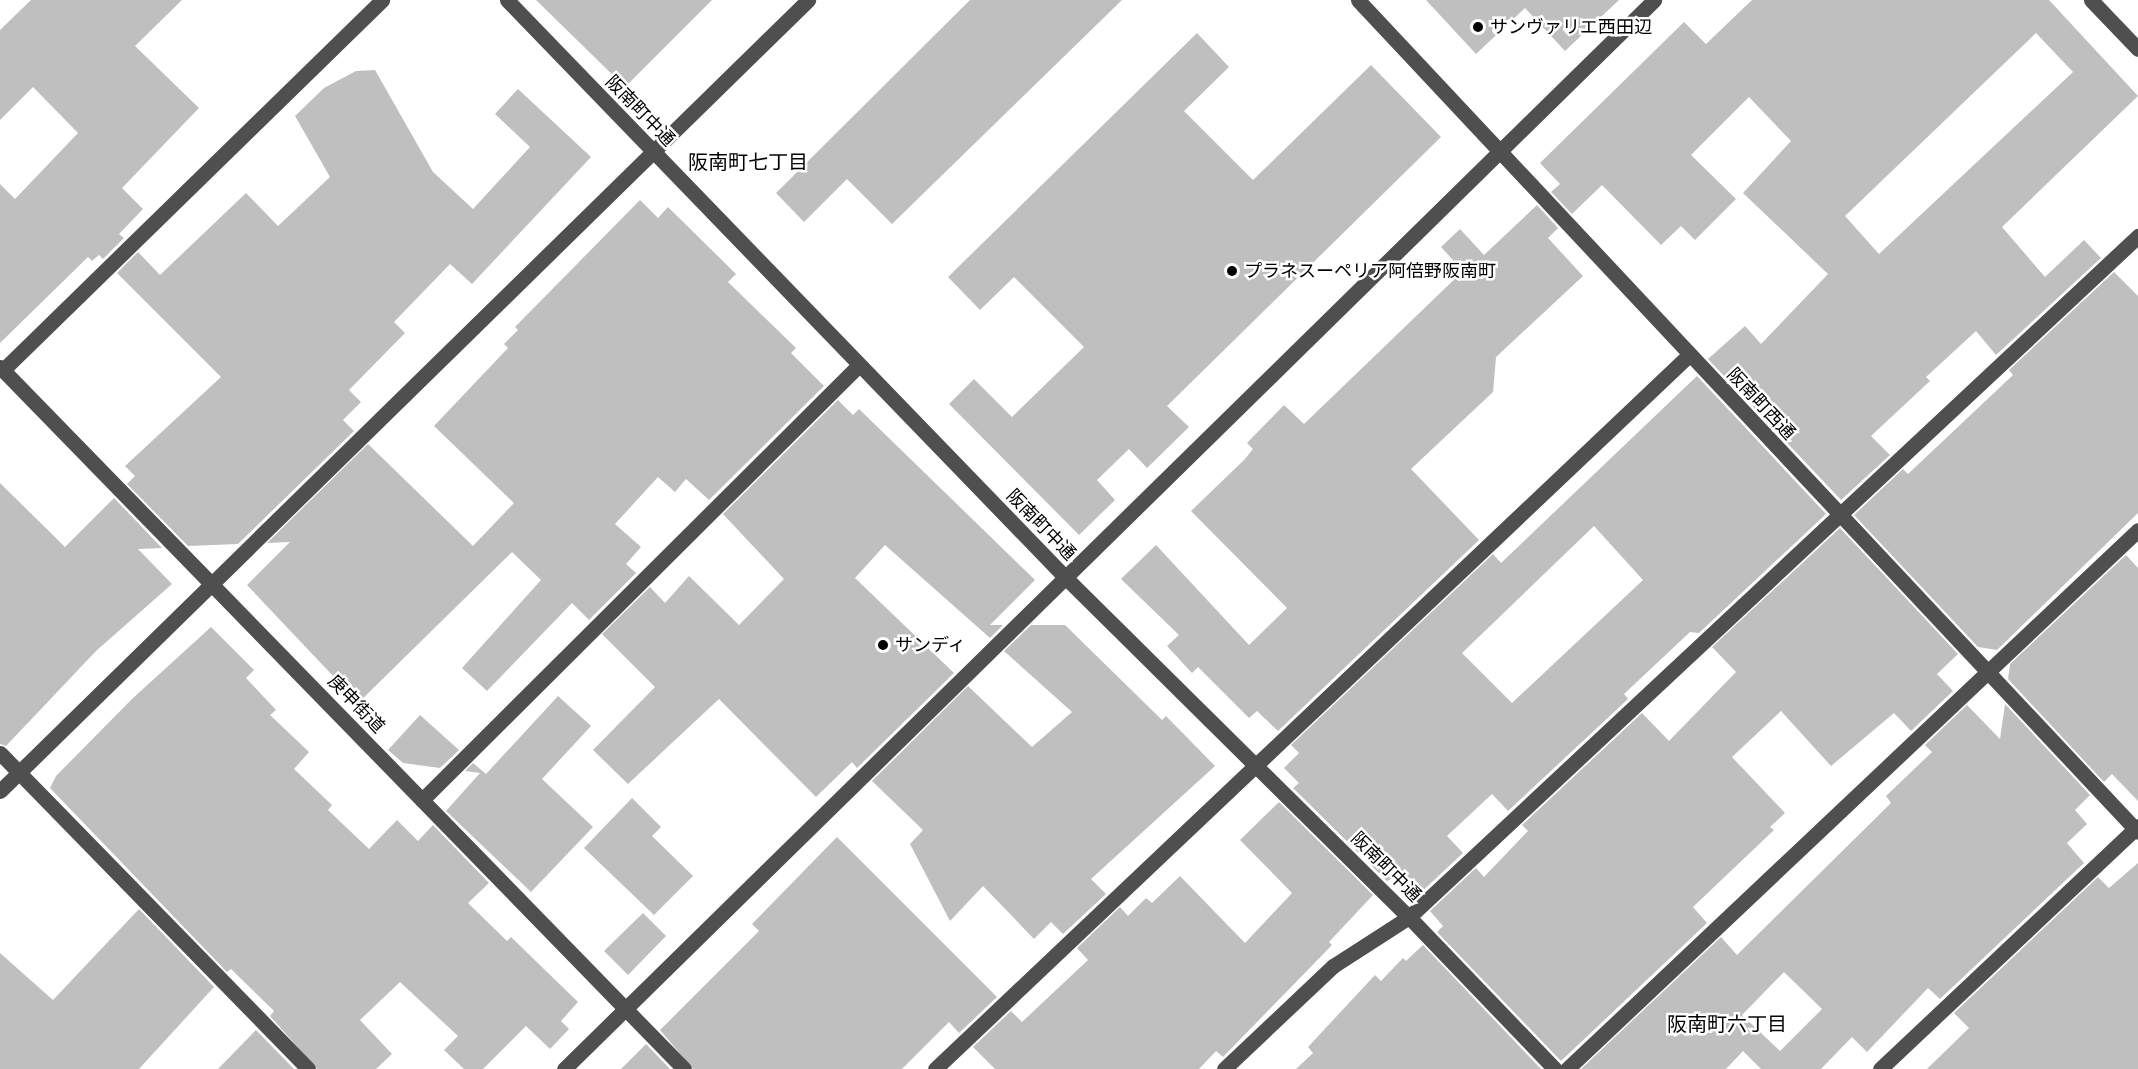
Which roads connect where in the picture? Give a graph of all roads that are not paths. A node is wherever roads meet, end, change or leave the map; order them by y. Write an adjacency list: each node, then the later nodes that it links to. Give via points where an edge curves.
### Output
1 (382, 0): 13 (street)
2 (507, 0): 8 (street, 阪南町中通)
3 (808, 0): 8 (street)
4 (1358, 0): 9 (street, 阪南町西通)
5 (1654, 0): 9 (street)
6 (2091, 0): 7 (street)
7 (2138, 49)
8 (652, 151): 12 (street, 阪南町中通); 17 (street)
9 (1501, 152): 11 (street, 阪南町西通); 16 (street)
10 (2138, 236): 14 (street)
11 (1689, 355): 14 (street, 阪南町西通); 20 (street)
12 (858, 366): 16 (street, 阪南町中通); 23 (street)
13 (2, 369): 17 (street, 庚申街道)
14 (1839, 516): 18 (street, 阪南町西通); 25 (street)
15 (2138, 530): 18 (street)
16 (1065, 577): 20 (street, 阪南町中通); 26 (street)
17 (209, 582): 21 (street); 23 (street, 庚申街道)
18 (1987, 672): 24 (street, 阪南町西通); 33 (street)
19 (0, 753): 21 (street)
20 (1255, 765): 25 (street, 阪南町中通); 30 (street)
21 (18, 772): 22 (street); 27 (street)
22 (0, 791)
23 (423, 800): 26 (street, 庚申街道)
24 (2137, 829): 34 (street)
25 (1409, 917): 31 (street, via 1333,966); 32 (street, 阪南町中通)
26 (625, 1008): 28 (street); 29 (street, 庚申街道)
27 (308, 1069)
28 (564, 1069)
29 (684, 1069)
30 (934, 1069)
31 (1224, 1069)
32 (1555, 1069)
33 (1567, 1069)
34 (1880, 1069)

